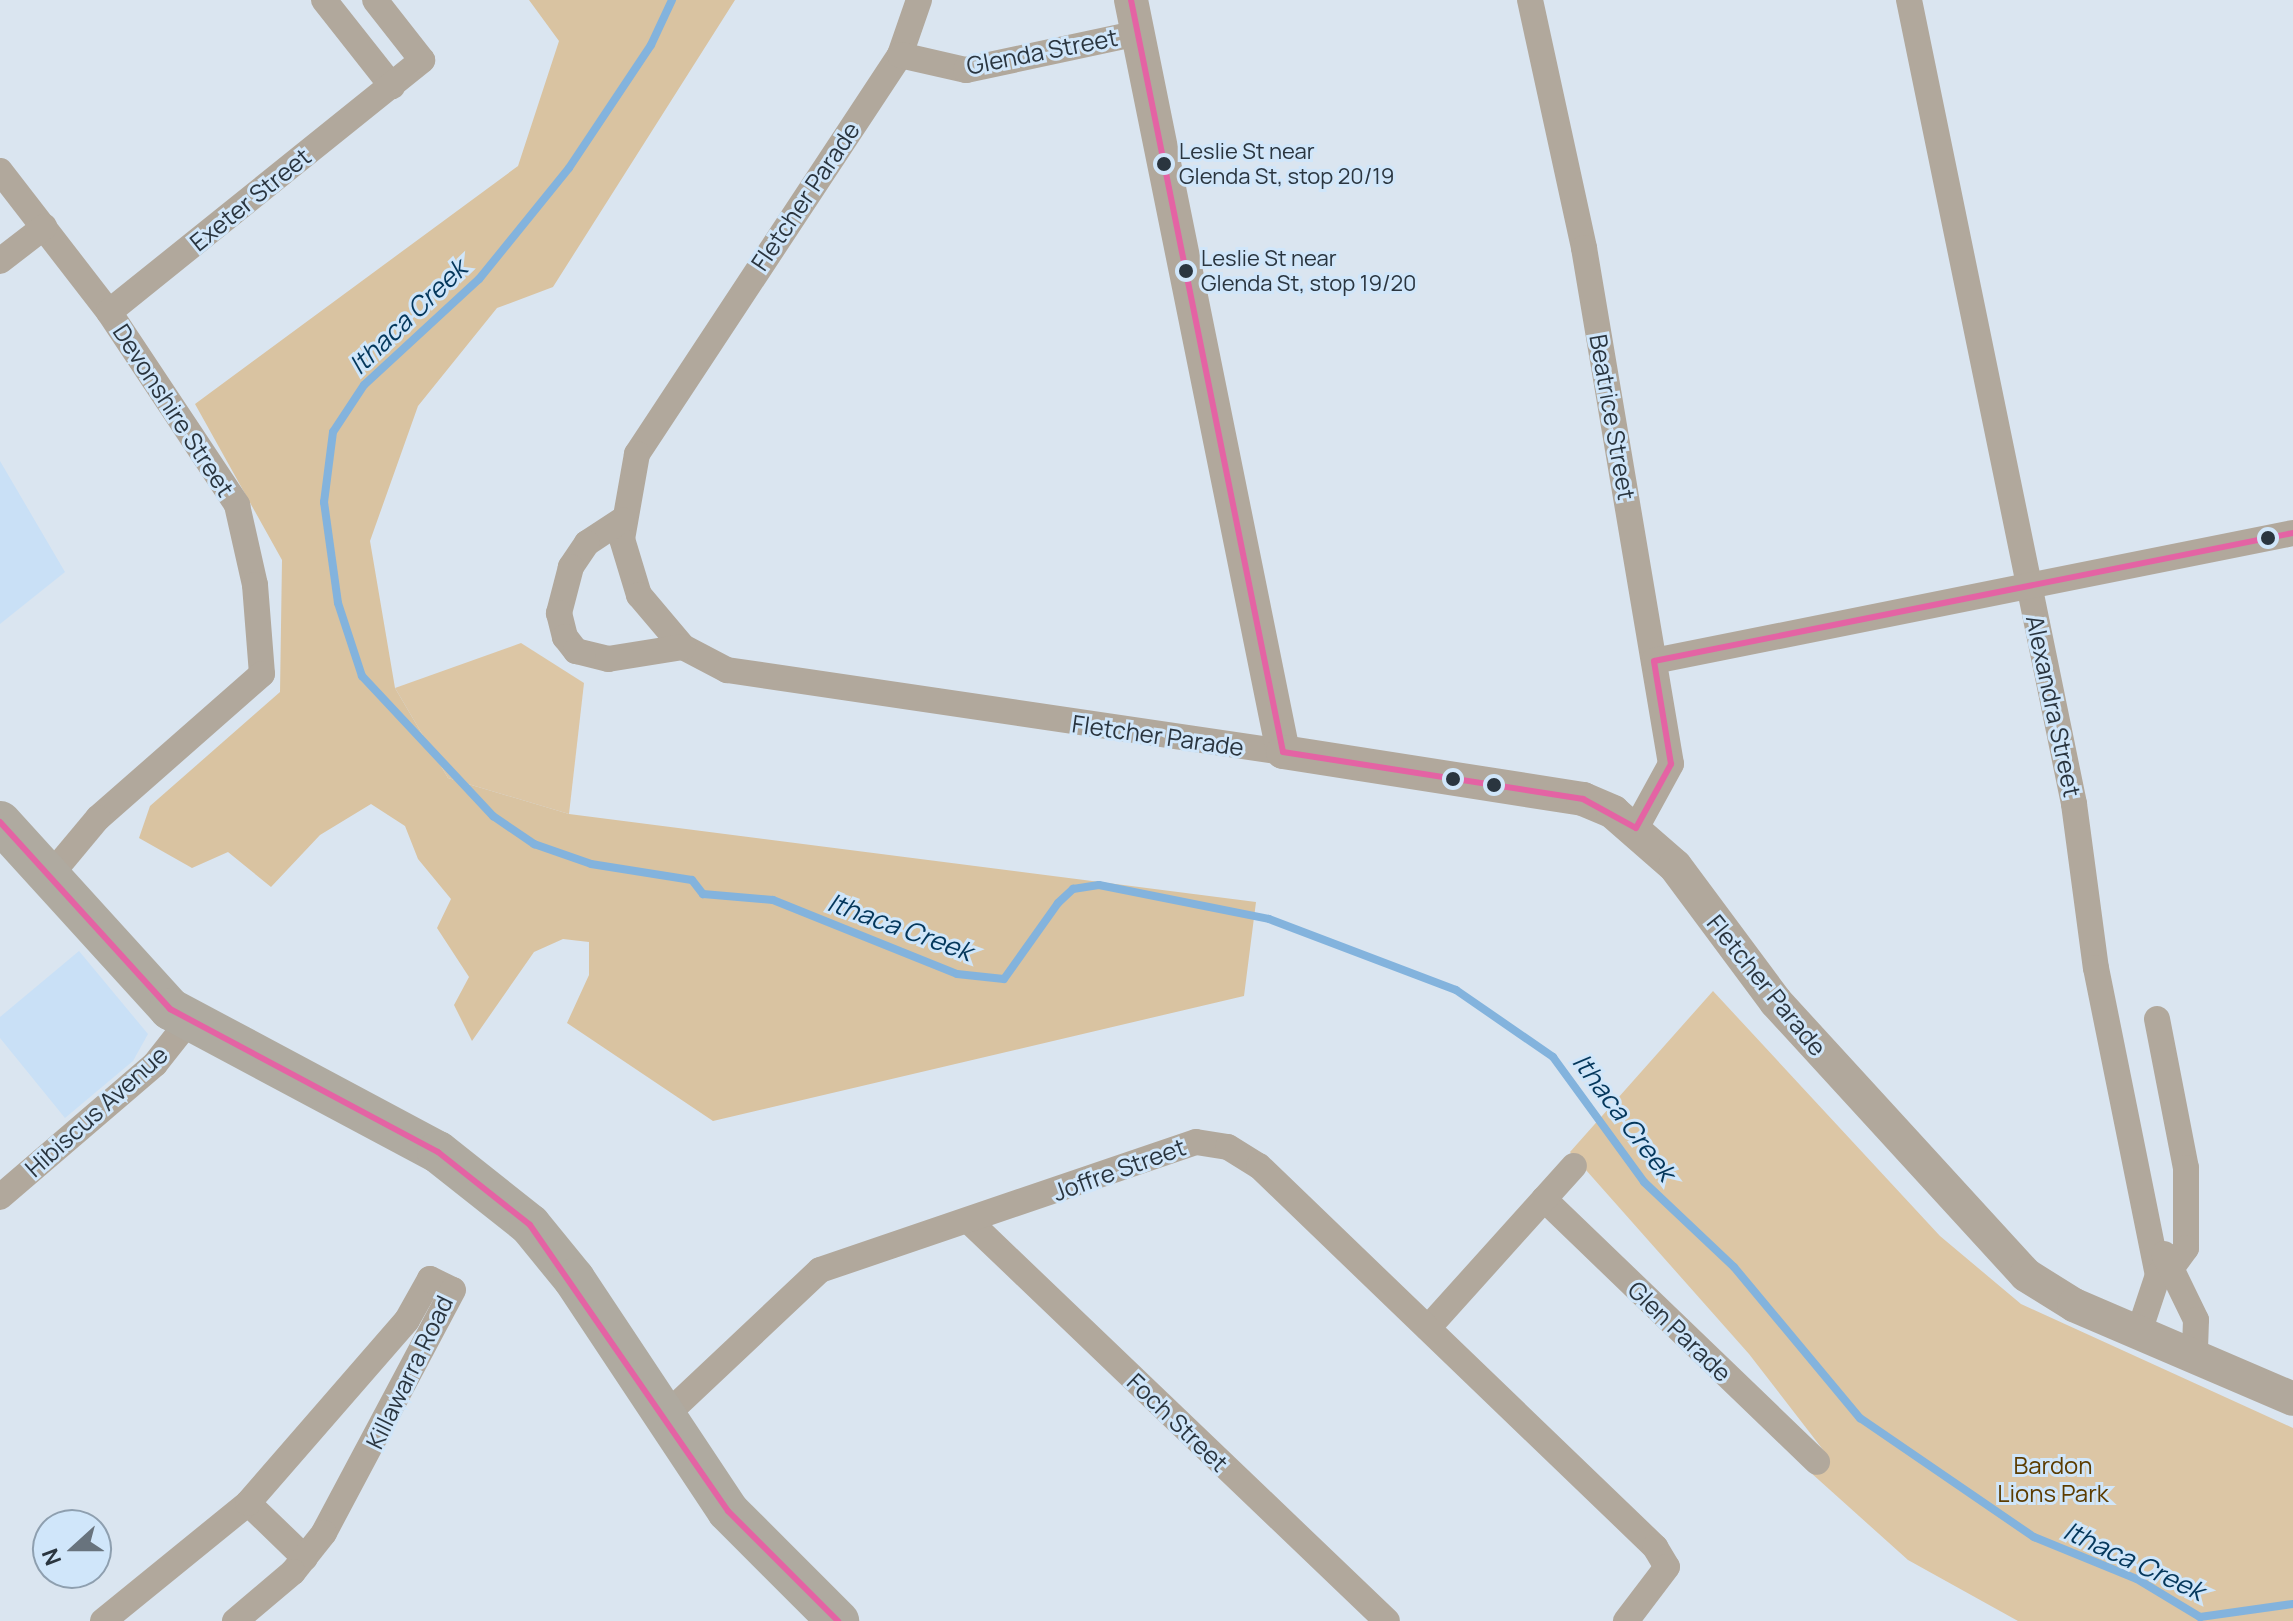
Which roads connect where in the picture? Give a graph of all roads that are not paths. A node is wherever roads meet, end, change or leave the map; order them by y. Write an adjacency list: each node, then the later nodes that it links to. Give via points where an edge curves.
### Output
1 (324, 0): 8 (street)
2 (375, 0): 8 (street, Exeter Street, via 422,60)
3 (919, 0): 7 (street, Fletcher Parade)
4 (1530, 0): 17 (street, Beatrice Street, via 1584,248)
5 (1909, 0): 15 (street, Alexandra Street)
6 (1134, 16): 7 (street, Glenda Street, via 966,70); 18 (street)
7 (900, 55): 13 (street, Fletcher Parade, via 637,454)
8 (392, 86): 12 (street, Exeter Street)
9 (0, 171): 10 (street, Devonshire Street)
10 (44, 227): 11 (street); 12 (street, Devonshire Street)
11 (0, 261)
12 (109, 312): 21 (street, Devonshire Street, via 237,505 255,585 262,674 98,818)
13 (622, 520): 16 (street, Fletcher Parade, via 639,595); 16 (street, via 587,543 571,567 559,613 565,637 576,651 608,659)
14 (2293, 533): 15 (street)
15 (2029, 589): 17 (street); 28 (street, Alexandra Street)
16 (683, 647): 18 (street, Fletcher Parade, via 727,670 779,682)
17 (1654, 661): 20 (street, Beatrice Street, via 1671,764)
18 (1283, 752): 20 (street, Fletcher Parade, via 1583,799)
19 (0, 822): 21 (main road)
20 (1636, 828): 31 (street, Fletcher Parade, via 1675,866 1765,990 2008,1259 2057,1297)
21 (48, 878): 23 (main road, via 131,974)
22 (2157, 1019): 29 (street, via 2187,1180 2186,1248)
23 (188, 1022): 25 (street, Hibiscus Avenue, via 155,1064); 36 (main road, via 407,1135 484,1184 574,1279)
24 (1574, 1166): 26 (street)
25 (0, 1197)
26 (1544, 1199): 30 (street); 37 (street, Glen Parade)
27 (970, 1222): 30 (street, Joffre Street, via 1196,1142 1228,1147 1259,1166); 36 (street, Joffre Street, via 808,1275); 43 (street, Foch Street)
28 (2150, 1226): 29 (street, Alexandra Street); 31 (street, Alexandra Street, via 2159,1280)
29 (2172, 1267): 33 (street, Alexandra Street, via 2196,1320)
30 (1428, 1328): 44 (street, Joffre Street, via 1655,1547 1667,1567)
31 (2139, 1332): 33 (street, Fletcher Parade)
32 (377, 1354): 34 (street, via 398,1350); 34 (street, Killawarra Road, via 430,1279 453,1290); 38 (street, Killawarra Road)
33 (2195, 1355): 35 (street, Fletcher Parade)
34 (420, 1360): 39 (street, Killawarra Road)
35 (2293, 1399)
36 (664, 1417): 42 (main road, via 728,1511)
37 (1817, 1462)
38 (248, 1503): 39 (street); 40 (street, Killawarra Road)
39 (305, 1558): 41 (street, Killawarra Road)
40 (103, 1621)
41 (235, 1621)
42 (838, 1621)
43 (1387, 1621)
44 (1626, 1621)

